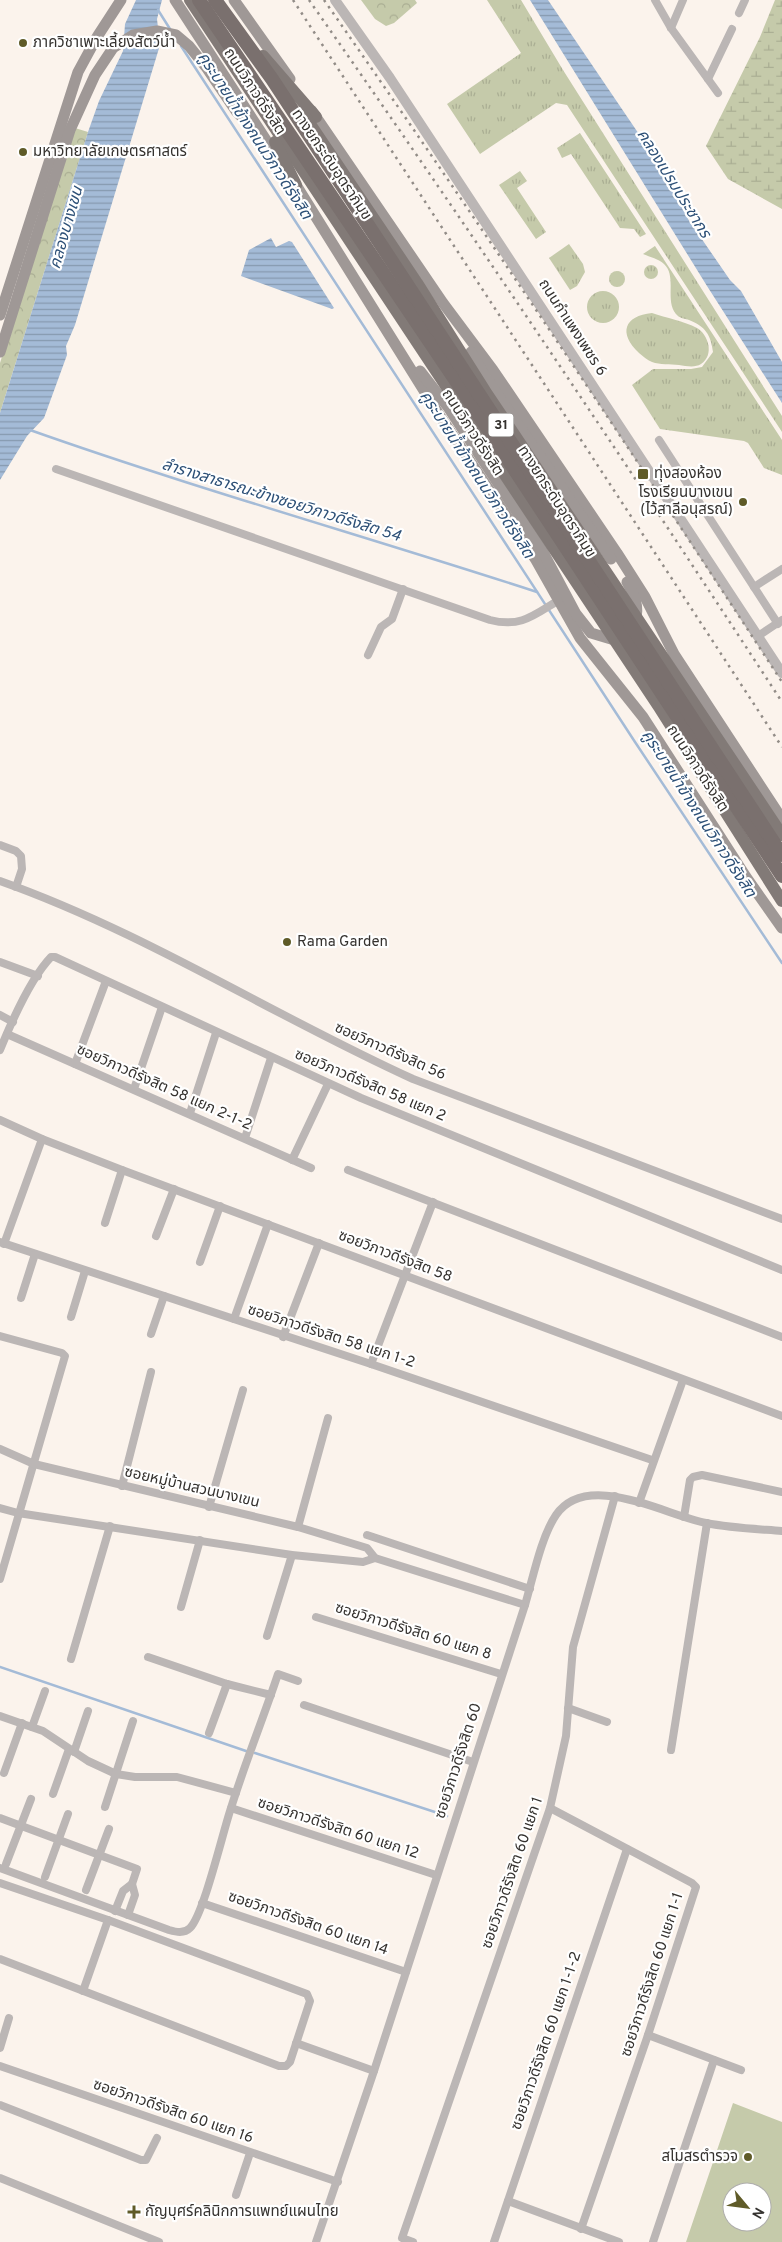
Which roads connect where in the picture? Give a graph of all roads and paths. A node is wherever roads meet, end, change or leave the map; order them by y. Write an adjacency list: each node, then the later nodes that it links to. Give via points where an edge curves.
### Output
1 (121, 0): 23 (main road, via 78,72)
2 (175, 0): 20 (main road, ถนนวิภาวดีรังสิต)
3 (190, 0): 17 (highway, ถนนวิภาวดีรังสิต / 31)
4 (199, 0): 40 (highway, ทางยกระดับอุตราภิมุข / 31, via 464,391)
5 (214, 0): 39 (highway, ทางยกระดับอุตราภิมุข / 31, via 278,87)
6 (221, 0): 15 (highway, ถนนวิภาวดีรังสิต / 31)
7 (234, 0): 19 (main road, 31)
8 (335, 0): 33 (street, ถนนกำแพงเพชร 6, via 390,78)
9 (655, 0): 13 (street)
10 (683, 0): 13 (street)
11 (745, 0): 12 (street)
12 (739, 12)
13 (671, 28): 16 (street)
14 (732, 30): 16 (street)
15 (263, 56): 19 (highway); 37 (highway, ถนนวิภาวดีรังสิต / 31)
16 (708, 79): 18 (street)
17 (249, 91): 21 (highway); 43 (highway, ถนนวิภาวดีรังสิต / 31, via 659,707)
18 (718, 93)
19 (316, 117): 22 (main road, 31)
20 (263, 137): 21 (main road, ถนนวิภาวดีรังสิต); 25 (main road, via 236,111 206,67 176,35 157,31 133,35 113,48 95,75 70,130)
21 (296, 185): 24 (main road, ถนนวิภาวดีรังสิต)
22 (442, 303): 24 (main road, via 486,378 634,595 638,608 636,620 626,632 611,639 592,634 576,614 543,552 448,407); 36 (main road, 31, via 492,370 626,566 674,654)
23 (0, 316)
24 (391, 334): 31 (main road, ถนนวิภาวดีรังสิต, via 438,413 536,560)
25 (0, 352)
26 (659, 440): 29 (street)
27 (56, 469): 30 (street)
28 (782, 569): 29 (street)
29 (754, 587): 32 (street)
30 (402, 589): 31 (street, via 506,624 518,622); 34 (street, via 392,619 381,628)
31 (551, 605): 44 (main road, ถนนวิภาวดีรังสิต, via 643,717)
32 (780, 622): 33 (street)
33 (758, 636): 35 (street, ถนนกำแพงเพชร 6)
34 (368, 655)
35 (782, 674)
36 (782, 819)
37 (782, 835)
38 (0, 844): 42 (street, via 21,856 22,869)
39 (782, 855)
40 (782, 876)
41 (0, 882): 42 (street, ซอยวิภาวดีรังสิต 56)
42 (16, 887): 69 (street, ซอยวิภาวดีรังสิต 56, via 112,927 355,1053)
43 (782, 901)
44 (782, 928)
45 (0, 962): 46 (street)
46 (38, 976): 47 (street, ซอยวิภาวดีรังสิต 58 แยก 2, via 47,961 54,957); 50 (street, ซอยวิภาวดีรังสิต 58 แยก 2)
47 (106, 981): 48 (street, ซอยวิภาวดีรังสิต 58 แยก 2); 55 (street)
48 (162, 1007): 51 (street, ซอยวิภาวดีรังสิต 58 แยก 2); 57 (street)
49 (0, 1015): 50 (street)
50 (12, 1022): 52 (street, ซอยวิภาวดีรังสิต 58 แยก 2)
51 (216, 1032): 54 (street, ซอยวิภาวดีรังสิต 58 แยก 2); 58 (street)
52 (7, 1034): 53 (street, ซอยวิภาวดีรังสิต 58 แยก 2); 55 (street, ซอยวิภาวดีรังสิต 58 แยก 2-1-2)
53 (0, 1050)
54 (271, 1058): 56 (street, ซอยวิภาวดีรังสิต 58 แยก 2); 60 (street)
55 (75, 1064): 57 (street, ซอยวิภาวดีรังสิต 58 แยก 2-1-2)
56 (328, 1084): 62 (street); 78 (street, ซอยวิภาวดีรังสิต 58 แยก 2)
57 (134, 1089): 58 (street, ซอยวิภาวดีรังสิต 58 แยก 2-1-2)
58 (190, 1113): 60 (street, ซอยวิภาวดีรังสิต 58 แยก 2-1-2)
59 (0, 1120): 61 (street, ซอยวิภาวดีรังสิต 58)
60 (245, 1138): 62 (street, ซอยวิภาวดีรังสิต 58 แยก 2-1-2)
61 (42, 1139): 64 (street, ซอยวิภาวดีรังสิต 58); 73 (street)
62 (292, 1160): 63 (street, ซอยวิภาวดีรังสิต 58 แยก 2-1-2)
63 (310, 1168)
64 (122, 1170): 66 (street, ซอยวิภาวดีรังสิต 58); 70 (street)
65 (348, 1170): 67 (street)
66 (174, 1189): 68 (street, ซอยวิภาวดีรังสิต 58); 72 (street)
67 (433, 1202): 79 (street); 87 (street)
68 (220, 1206): 71 (street, ซอยวิภาวดีรังสิต 58); 76 (street)
69 (782, 1219)
70 (105, 1222)
71 (268, 1224): 74 (street, ซอยวิภาวดีรังสิต 58); 83 (street)
72 (156, 1236)
73 (2, 1243): 75 (street, ซอยวิภาวดีรังสิต 58 แยก 1-2)
74 (319, 1243): 79 (street, ซอยวิภาวดีรังสิต 58); 86 (street)
75 (35, 1254): 77 (street, ซอยวิภาวดีรังสิต 58 แยก 1-2); 81 (street)
76 (200, 1262)
77 (86, 1270): 80 (street, ซอยวิภาวดีรังสิต 58 แยก 1-2); 82 (street)
78 (782, 1270)
79 (405, 1276): 88 (street); 90 (street, ซอยวิภาวดีรังสิต 58)
80 (164, 1296): 83 (street, ซอยวิภาวดีรังสิต 58 แยก 1-2); 84 (street)
81 (22, 1298)
82 (71, 1317)
83 (234, 1319): 86 (street, ซอยวิภาวดีรังสิต 58 แยก 1-2)
84 (151, 1334)
85 (0, 1336): 96 (street, via 65,1356)
86 (284, 1337): 88 (street, ซอยวิภาวดีรังสิต 58 แยก 1-2)
87 (782, 1337)
88 (371, 1364): 95 (street, ซอยวิภาวดีรังสิต 58 แยก 1-2)
89 (151, 1372): 97 (street)
90 (683, 1380): 92 (street, ซอยวิภาวดีรังสิต 58); 95 (street)
91 (242, 1390): 101 (street)
92 (782, 1416)
93 (328, 1418): 107 (street)
94 (0, 1449): 96 (street, ซอยหมู่บ้านสวนบางเขน)
95 (652, 1460): 100 (street)
96 (34, 1464): 97 (street, ซอยหมู่บ้านสวนบางเขน); 103 (street)
97 (122, 1486): 101 (street, ซอยหมู่บ้านสวนบางเขน)
98 (782, 1492): 104 (street, via 696,1476 690,1480)
99 (615, 1496): 100 (street, ซอยวิภาวดีรังสิต 60); 114 (street, ซอยวิภาวดีรังสิต 60, via 590,1494 572,1500 557,1513 547,1530); 127 (street, ซอยวิภาวดีรังสิต 60 แยก 1, via 573,1647)
100 (639, 1503): 104 (street, ซอยวิภาวดีรังสิต 60)
101 (209, 1507): 107 (street, ซอยหมู่บ้านสวนบางเขน)
102 (0, 1508): 103 (street, ซอยหมู่บ้านสวนบางเขน)
103 (18, 1513): 106 (street, ซอยหมู่บ้านสวนบางเขน); 113 (street)
104 (684, 1518): 105 (street, ซอยวิภาวดีรังสิต 60)
105 (707, 1523): 108 (street, ซอยวิภาวดีรังสิต 60); 136 (street)
106 (110, 1526): 110 (street, ซอยหมู่บ้านสวนบางเขน); 120 (street)
107 (298, 1527): 112 (street, ซอยหมู่บ้านสวนบางเขน, via 367,1548)
108 (782, 1531)
109 (367, 1535): 114 (street)
110 (200, 1540): 111 (street, ซอยหมู่บ้านสวนบางเขน); 116 (street)
111 (292, 1555): 112 (street, ซอยหมู่บ้านสวนบางเขน, via 363,1562); 118 (street)
112 (375, 1558): 115 (street, ซอยหมู่บ้านสวนบางเขน)
113 (0, 1579)
114 (530, 1589): 115 (street, ซอยวิภาวดีรังสิต 60)
115 (525, 1605): 121 (street, ซอยวิภาวดีรังสิต 60)
116 (180, 1607)
117 (316, 1617): 121 (street, ซอยวิภาวดีรังสิต 60 แยก 8)
118 (267, 1636)
119 (148, 1657): 123 (street)
120 (70, 1659)
121 (501, 1674): 137 (street, ซอยวิภาวดีรังสิต 60)
122 (298, 1681): 125 (street, via 278,1674)
123 (227, 1684): 125 (street); 134 (street)
124 (44, 1691): 133 (street)
125 (271, 1695): 140 (street)
126 (304, 1705): 137 (street)
127 (568, 1708): 131 (street); 145 (street, ซอยวิภาวดีรังสิต 60 แยก 1, via 566,1736)
128 (88, 1711): 135 (street)
129 (0, 1716): 132 (street)
130 (133, 1721): 139 (street)
131 (607, 1722)
132 (22, 1723): 133 (street); 138 (street)
133 (32, 1727): 135 (street)
134 (210, 1733)
135 (71, 1750): 139 (street); 141 (street)
136 (671, 1750)
137 (473, 1762): 154 (street, ซอยวิภาวดีรังสิต 60)
138 (4, 1773)
139 (116, 1774): 140 (street, via 178,1777); 143 (street)
140 (236, 1793): 144 (street)
141 (53, 1794)
142 (30, 1799): 148 (street)
143 (105, 1807)
144 (231, 1808): 154 (street, ซอยวิภาวดีรังสิต 60 แยก 12); 159 (street)
145 (550, 1808): 151 (street, ซอยวิภาวดีรังสิต 60 แยก 1-1); 184 (street, ซอยวิภาวดีรังสิต 60 แยก 1, via 402,2238)
146 (68, 1814): 150 (street)
147 (0, 1818): 148 (street)
148 (21, 1826): 150 (street); 153 (street)
149 (109, 1829): 152 (street)
150 (58, 1840): 152 (street); 155 (street)
151 (627, 1849): 167 (street, ซอยวิภาวดีรังสิต 60 แยก 1-1, via 696,1887); 180 (street, ซอยวิภาวดีรังสิต 60 แยก 1-1-2)
152 (99, 1855): 157 (street, via 137,1869); 158 (street)
153 (3, 1866): 160 (street)
154 (436, 1875): 164 (street, ซอยวิภาวดีรังสิต 60)
155 (45, 1877)
156 (0, 1883): 162 (street)
157 (132, 1884): 160 (street, via 124,1891); 161 (street, via 135,1895)
158 (86, 1890)
159 (202, 1903): 161 (street, via 190,1929 179,1933); 164 (street, ซอยวิภาวดีรังสิต 60 แยก 14)
160 (115, 1911): 161 (street)
161 (128, 1915)
162 (108, 1920): 165 (street); 168 (street, via 307,1994 310,2001)
163 (0, 1959): 165 (street)
164 (406, 1972): 173 (street, ซอยวิภาวดีรังสิต 60)
165 (83, 1991): 168 (street, via 280,2066 290,2062)
166 (9, 2018): 169 (street)
167 (648, 2035): 170 (street); 181 (street, ซอยวิภาวดีรังสิต 60 แยก 1-1)
168 (296, 2043): 173 (street)
169 (0, 2048)
170 (714, 2060): 172 (street); 187 (street)
171 (0, 2066): 176 (street, ซอยวิภาวดีรังสิต 60 แยก 16)
172 (741, 2070)
173 (374, 2071): 178 (street, ซอยวิภาวดีรังสิต 60)
174 (0, 2105): 175 (street, via 141,2160 149,2156)
175 (157, 2138)
176 (250, 2154): 178 (street, ซอยวิภาวดีรังสิต 60 แยก 16); 179 (street)
177 (0, 2178): 182 (street)
178 (338, 2182): 183 (street, ซอยวิภาวดีรังสิต 60)
179 (236, 2195)
180 (508, 2201): 181 (street); 185 (street, ซอยวิภาวดีรังสิต 60 แยก 1-1-2)
181 (581, 2228): 186 (street)
182 (159, 2242)
183 (316, 2242)
184 (413, 2242)
185 (494, 2242)
186 (619, 2242)
187 (653, 2242)

